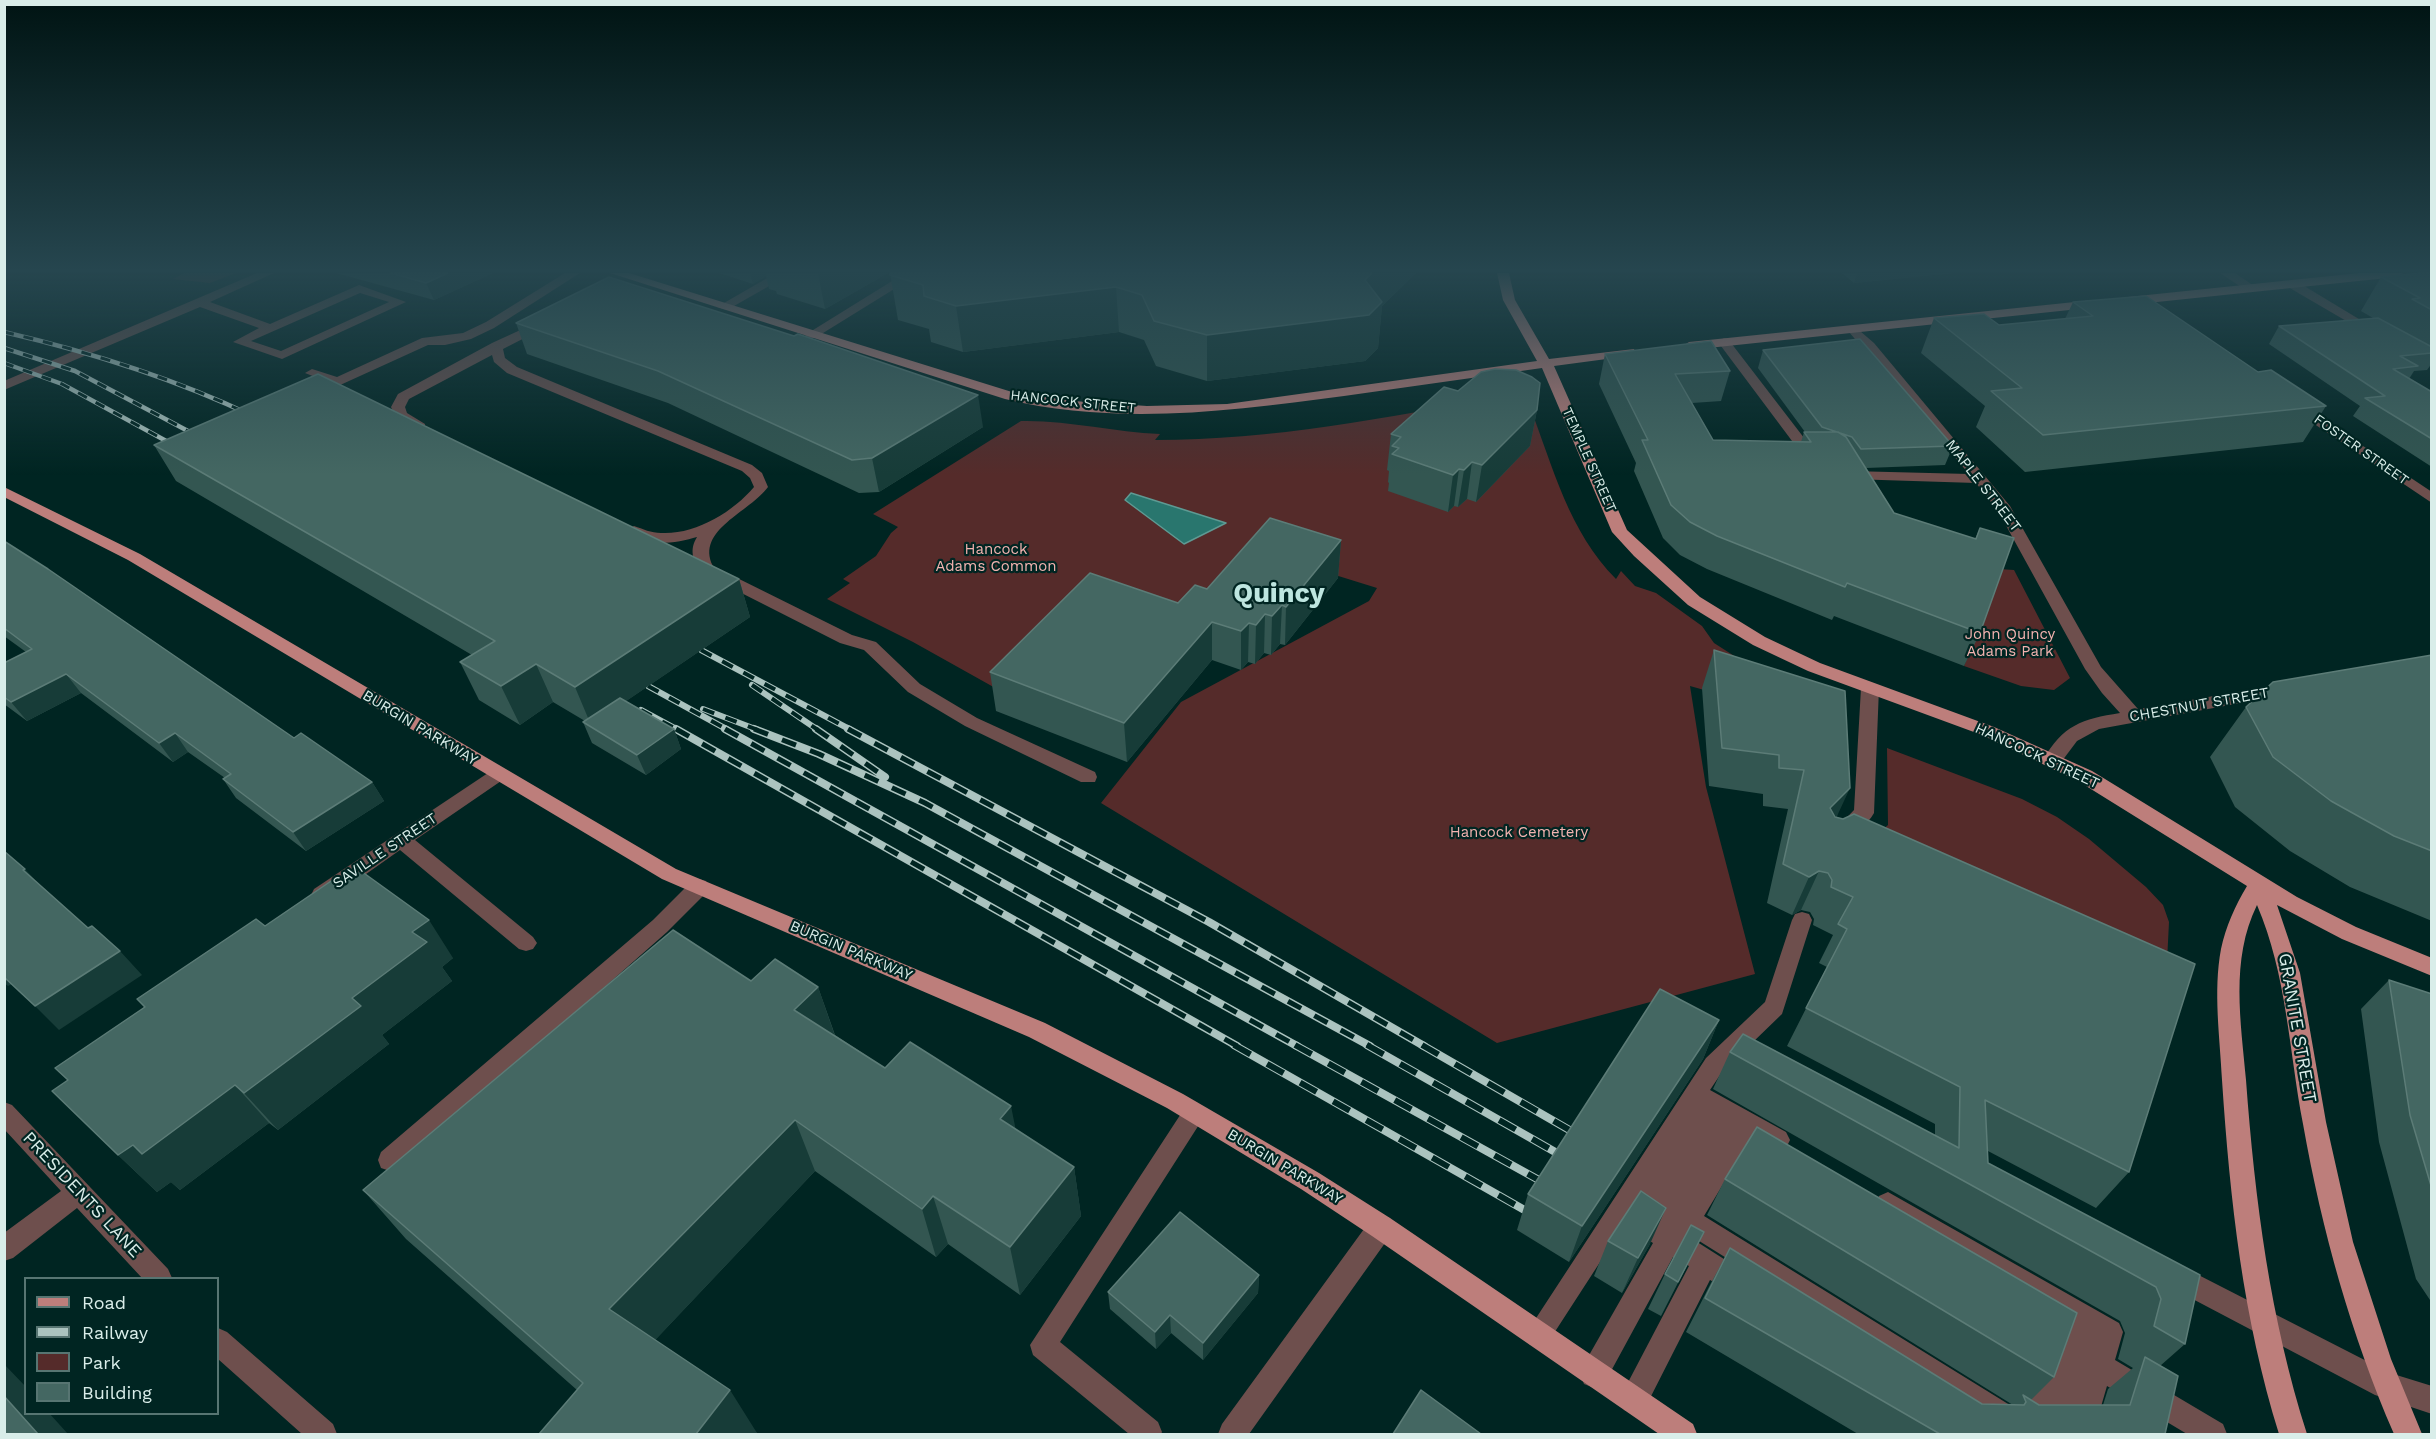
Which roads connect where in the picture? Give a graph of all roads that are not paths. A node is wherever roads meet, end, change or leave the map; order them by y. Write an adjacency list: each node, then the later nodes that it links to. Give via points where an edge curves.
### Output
1 (109, 340): 18 (street)
2 (242, 340): 3 (street, via 238,342 282,355)
3 (315, 340)
4 (449, 340): 17 (street, via 426,341 338,382)
5 (508, 340): 13 (street)
6 (828, 340): 16 (main road, HANCOCK STREET, via 1010,396 1147,410 1261,404)
7 (1532, 340): 16 (main road, TEMPLE STREET)
8 (1742, 340): 11 (main road)
9 (1862, 340): 21 (street, MAPLE STREET)
10 (2388, 340): 12 (street)
11 (1724, 342): 14 (main road); 21 (street, via 1806,450 1834,460 1851,477)
12 (2391, 342)
13 (496, 346): 20 (street, via 403,398 398,407 401,415); 24 (street, via 499,359 512,370 747,468 757,476 761,488 755,498)
14 (1680, 347)
15 (1647, 351): 16 (main road, HANCOCK STREET)
16 (1545, 362): 26 (main road, TEMPLE STREET, via 1620,532)
17 (312, 373)
18 (8, 384)
19 (2286, 399): 23 (street, FOSTER STREET)
20 (434, 433)
21 (1980, 479): 29 (street, MAPLE STREET, via 2016,527 2094,669)
22 (4, 491): 31 (main road, BURGIN PARKWAY, via 134,557)
23 (2432, 499)
24 (723, 520): 25 (street, via 700,532 662,539 646,537); 32 (street, via 698,546 699,559 706,569 846,639 870,646 914,688 972,722)
25 (624, 526)
26 (1640, 553): 28 (main road, HANCOCK STREET, via 1705,609 1759,641)
27 (2306, 686): 29 (street, CHESTNUT STREET)
28 (1870, 688): 30 (main road, HANCOCK STREET, via 1988,731); 34 (street, via 1864,813)
29 (2134, 716): 30 (street, CHESTNUT STREET, via 2080,729 2068,736)
30 (2052, 760): 35 (main road, HANCOCK STREET, via 2148,813)
31 (497, 774): 33 (street, SAVILLE STREET); 36 (main road, BURGIN PARKWAY, via 618,846)
32 (1088, 777)
33 (400, 840): 37 (street, SAVILLE STREET); 39 (street)
34 (1825, 848)
35 (2258, 885): 40 (main road, HANCOCK STREET, via 2333,925); 54 (main road, via 2241,911 2233,934 2228,994 2245,1226); 58 (main road, GRANITE STREET, via 2285,954 2314,1123 2340,1236)
36 (699, 887): 42 (main road, BURGIN PARKWAY, via 1037,1030); 44 (street, via 660,926)
37 (304, 907)
38 (1802, 920): 43 (street, via 1774,1007 1714,1065)
39 (525, 943)
40 (2432, 967)
41 (4, 1112): 46 (street, PRESIDENTS LANE)
42 (1194, 1113): 49 (main road, BURGIN PARKWAY, via 1310,1180); 61 (street, via 1043,1345)
43 (1679, 1118): 45 (street); 55 (street)
44 (390, 1160)
45 (1790, 1165): 48 (street, via 1733,1146); 51 (street, via 1708,1100 1637,1219 1755,1295); 65 (street, via 1712,1107 1647,1218); 66 (street, via 1719,1118 1662,1215); 71 (street, via 1726,1131 1678,1214 2029,1433 2061,1340 2026,1321 2144,1392)
46 (79, 1192): 50 (street); 53 (street, PRESIDENTS LANE)
47 (1865, 1200): 67 (street, via 2079,1338); 68 (street, via 2093,1336); 69 (street, via 2105,1335); 70 (street, via 2110,1332)
48 (1692, 1214)
49 (1381, 1227): 55 (main road, BURGIN PARKWAY); 63 (street)
50 (4, 1249)
51 (1704, 1264): 57 (street, via 1668,1241); 59 (street)
52 (2161, 1268): 54 (street)
53 (158, 1277)
54 (2263, 1321): 58 (street); 72 (main road)
55 (1538, 1335): 57 (main road, BURGIN PARKWAY)
56 (219, 1342): 62 (street)
57 (1594, 1374): 59 (main road, BURGIN PARKWAY)
58 (2385, 1385): 60 (street); 73 (main road, GRANITE STREET)
59 (1634, 1400): 64 (main road, BURGIN PARKWAY)
60 (2432, 1400)
61 (1148, 1432)
62 (323, 1434)
63 (1232, 1434)
64 (1683, 1434)
65 (1989, 1434)
66 (2010, 1434)
67 (2048, 1434)
68 (2062, 1434)
69 (2074, 1434)
70 (2079, 1434)
71 (2212, 1434)
72 (2293, 1434)
73 (2408, 1434)

